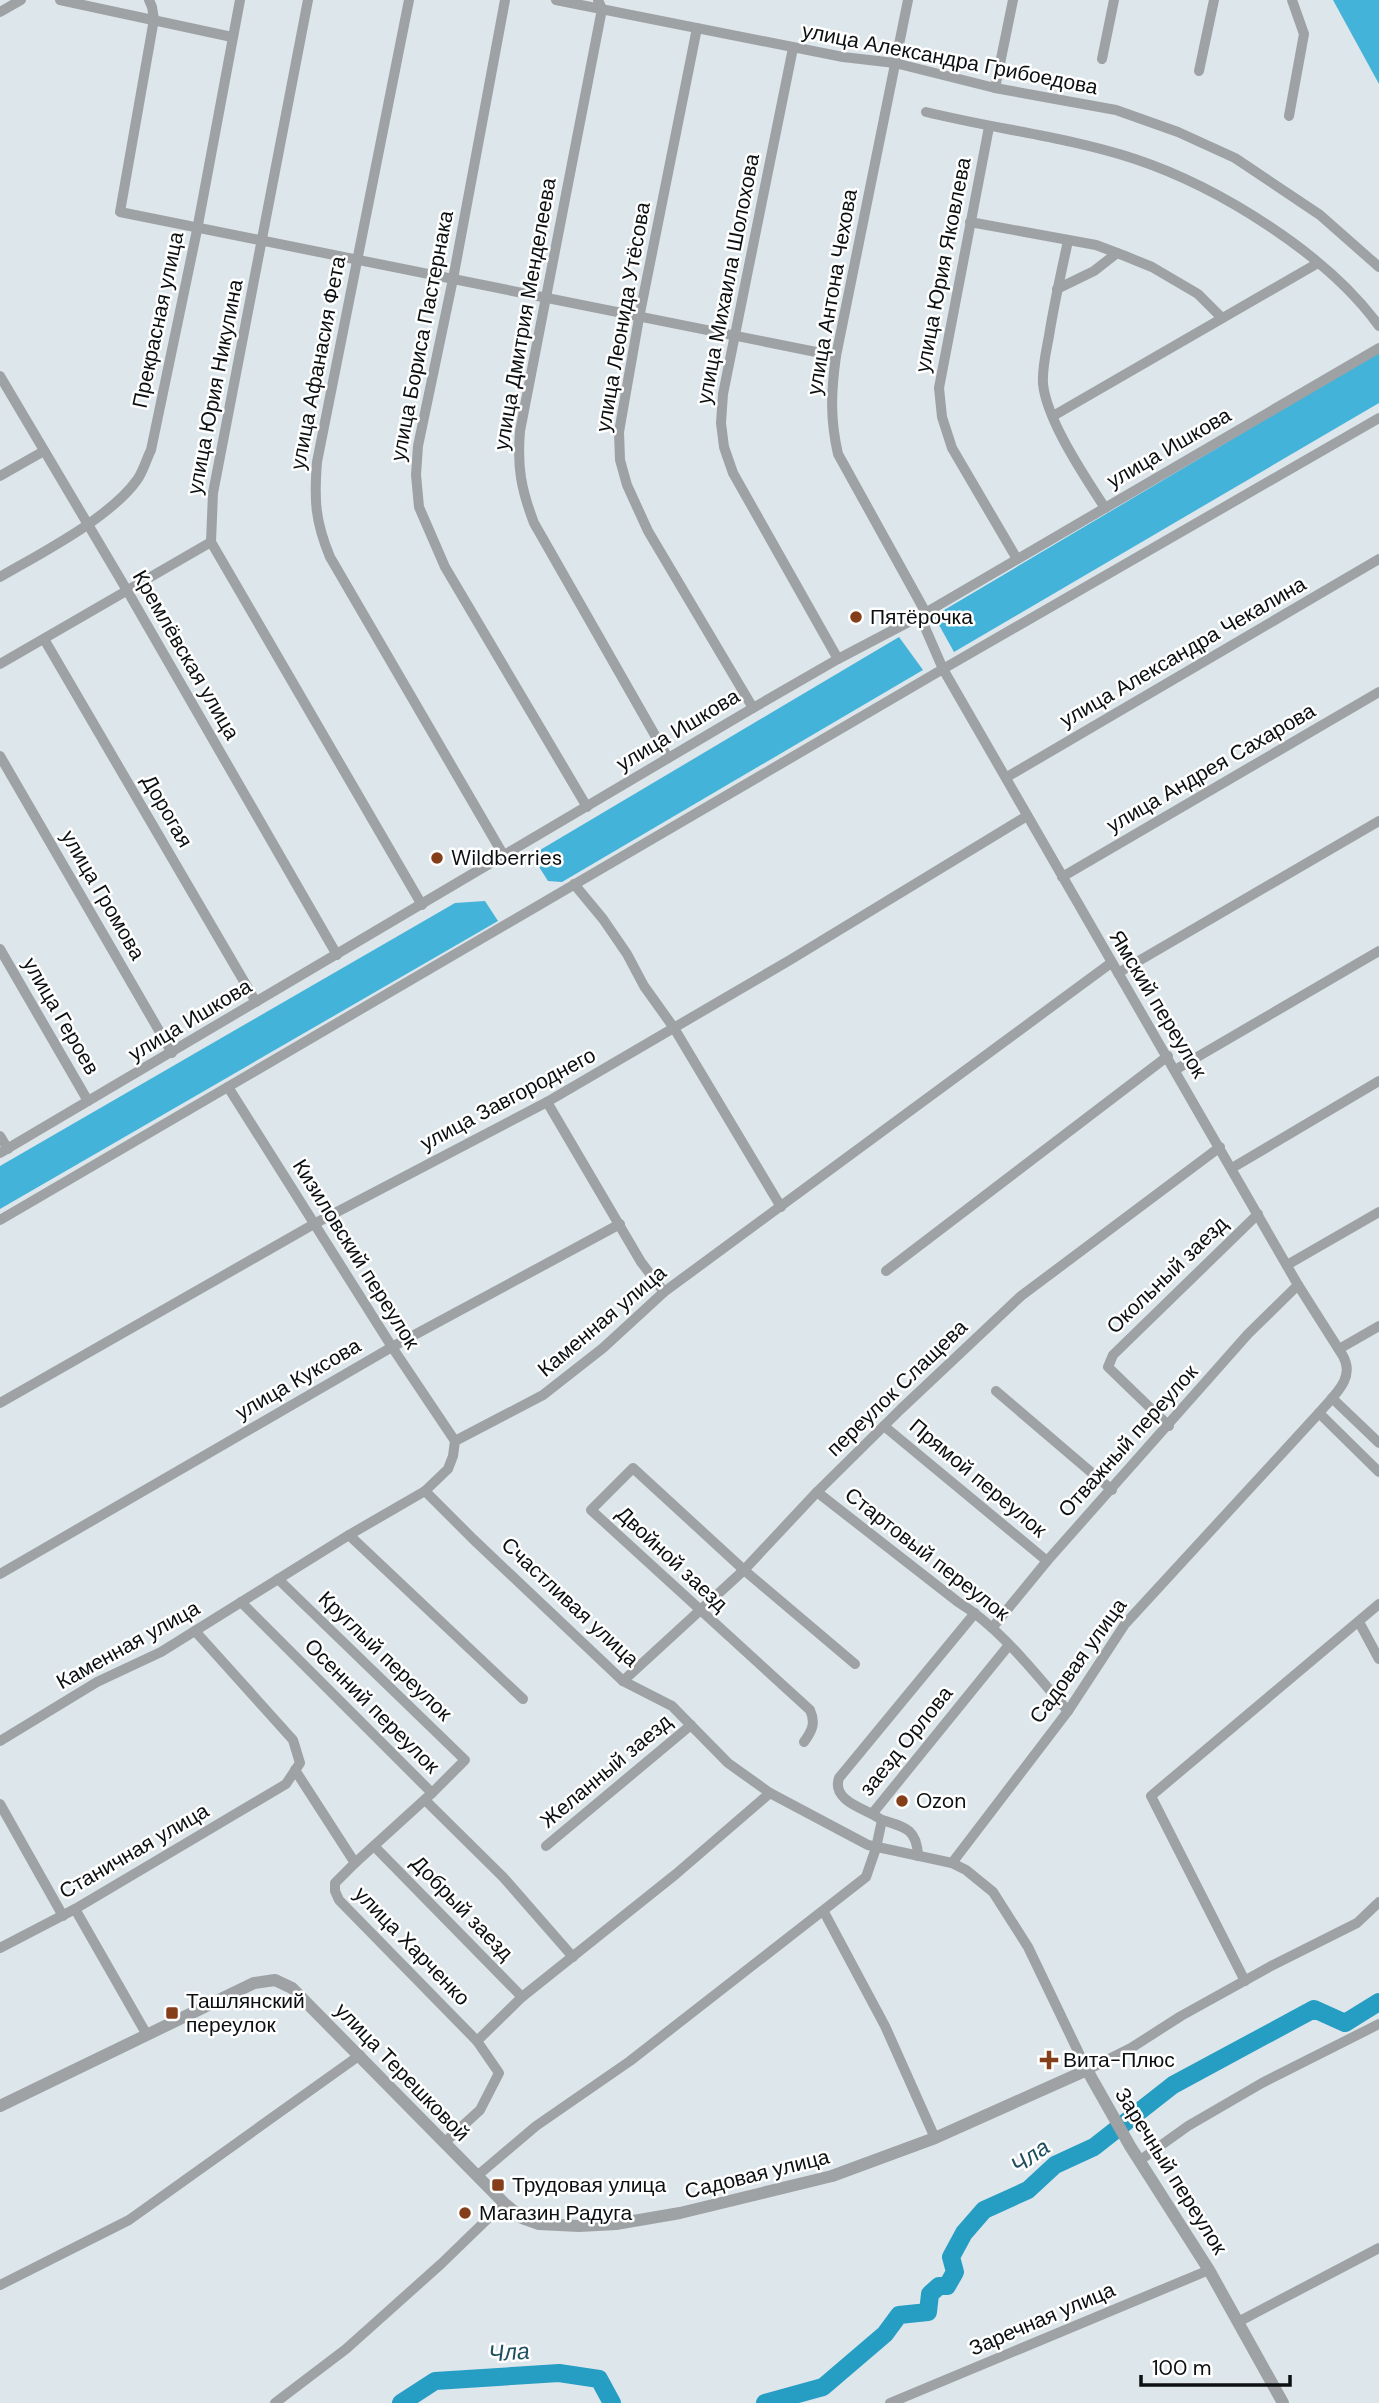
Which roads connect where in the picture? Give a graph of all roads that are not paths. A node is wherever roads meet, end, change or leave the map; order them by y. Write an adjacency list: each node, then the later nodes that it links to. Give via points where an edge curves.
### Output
1 (21, 0): 15 (street)
2 (60, 0): 16 (street)
3 (149, 0): 16 (street)
4 (240, 0): 18 (street, Прекрасная улица)
5 (308, 0): 29 (street, улица Юрия Никулина)
6 (410, 0): 32 (street, улица Афанасия Фета)
7 (505, 0): 35 (street, улица Бориса Пастернака)
8 (556, 0): 14 (street, улица Александра Грибоедова)
9 (908, 0): 21 (street, улица Антона Чехова)
10 (1013, 0): 23 (street)
11 (1114, 0): 20 (street)
12 (1214, 0): 22 (street)
13 (1292, 0): 25 (street, via 1304,34)
14 (600, 5): 17 (street, улица Александра Грибоедова); 37 (street, улица Дмитрия Менделеева)
15 (0, 12)
16 (153, 19): 18 (street); 28 (street, via 120,212)
17 (698, 29): 19 (street, улица Александра Грибоедова); 38 (street, улица Леонида Утёсова)
18 (232, 37): 28 (street, Прекрасная улица)
19 (793, 48): 21 (street, улица Александра Грибоедова); 41 (street, улица Михаила Шолохова)
20 (1102, 59)
21 (895, 63): 23 (street, улица Александра Грибоедова); 43 (street, улица Антона Чехова)
22 (1199, 71)
23 (995, 88): 34 (street, улица Александра Грибоедова, via 1116,110 1235,158 1320,215)
24 (926, 113): 26 (street)
25 (1289, 116)
26 (989, 127): 27 (street, улица Юрия Яковлева); 33 (street, via 1071,142 1170,174 1244,211)
27 (970, 222): 30 (street); 52 (street, улица Юрия Яковлева, via 942,363 942,418 952,448)
28 (197, 230): 29 (street); 50 (street, Прекрасная улица, via 150,450 138,479 115,504)
29 (262, 242): 32 (street); 51 (street, улица Юрия Никулина, via 213,493)
30 (1068, 242): 31 (street); 36 (street)
31 (1117, 253): 36 (street, via 1094,271); 39 (street, via 1177,281)
32 (357, 259): 35 (street); 69 (street, улица Афанасия Фета, via 317,462 314,495 319,530 330,557)
33 (1318, 263): 39 (street); 40 (street)
34 (1379, 267)
35 (453, 279): 37 (street); 66 (street, улица Бориса Пастернака, via 418,446 419,507 445,567)
36 (1057, 289): 45 (street, via 1043,385)
37 (546, 297): 38 (street); 64 (street, улица Дмитрия Менделеева, via 520,431 517,460 523,494 534,523)
38 (639, 318): 41 (street); 62 (street, улица Леонида Утёсова, via 619,432 626,485 648,531)
39 (1222, 318): 45 (street)
40 (1379, 326)
41 (733, 337): 43 (street); 58 (street, улица Михаила Шолохова, via 722,413 724,447 733,473)
42 (1379, 348): 49 (street, улица Ишкова)
43 (836, 356): 56 (street, улица Антона Чехова, via 831,396 838,454)
44 (0, 376): 47 (street, Кремлёвская улица)
45 (1054, 416): 49 (street, via 1072,456)
46 (1379, 418): 60 (street)
47 (44, 451): 48 (street); 50 (street, Кремлёвская улица)
48 (0, 476)
49 (1105, 508): 52 (street, улица Ишкова)
50 (87, 524): 54 (street, Прекрасная улица); 55 (street, Кремлёвская улица)
51 (211, 542): 55 (street); 72 (street)
52 (1017, 559): 56 (street, улица Ишкова)
53 (1379, 559): 65 (street, улица Александра Чекалина)
54 (0, 576)
55 (128, 592): 57 (street); 75 (street, Кремлёвская улица)
56 (923, 615): 58 (street, улица Ишкова); 60 (street, улица Антона Чехова)
57 (44, 639): 59 (street); 77 (street, Дорогая)
58 (838, 659): 62 (street, улица Ишкова)
59 (0, 664)
60 (943, 669): 65 (street, Ямский переулок); 71 (street)
61 (1379, 692): 70 (street, улица Андрея Сахарова)
62 (753, 708): 64 (street, улица Ишкова)
63 (0, 756): 79 (street, улица Громова)
64 (668, 758): 66 (street, улица Ишкова)
65 (1007, 777): 67 (street, Ямский переулок)
66 (587, 807): 69 (street, улица Ишкова)
67 (1027, 816): 70 (street, Ямский переулок); 78 (street, улица Завгороднего)
68 (1379, 821): 76 (street, Каменная улица)
69 (504, 856): 72 (street, улица Ишкова)
70 (1062, 877): 76 (street, Ямский переулок)
71 (574, 884): 78 (street, via 603,919); 83 (street)
72 (422, 905): 75 (street, улица Ишкова)
73 (0, 949): 84 (street, улица Героев)
74 (1379, 951): 81 (street)
75 (337, 955): 77 (street, улица Ишкова)
76 (1114, 968): 80 (street, Ямский переулок); 90 (street, Каменная улица)
77 (256, 1002): 79 (street, улица Ишкова)
78 (674, 1028): 85 (street, улица Завгороднего); 90 (street)
79 (172, 1053): 84 (street, улица Ишкова)
80 (1168, 1056): 81 (street, Ямский переулок); 97 (street)
81 (1175, 1070): 87 (street, Ямский переулок)
82 (1379, 1081): 89 (street)
83 (228, 1087): 93 (street); 94 (street, Кизиловский переулок)
84 (88, 1101): 88 (street, улица Ишкова)
85 (547, 1102): 94 (street, улица Завгороднего); 95 (street)
86 (0, 1136): 88 (street)
87 (1220, 1147): 89 (street, Ямский переулок); 107 (street, переулок Слащева, via 1021,1296)
88 (4, 1151)
89 (1232, 1168): 92 (street, Ямский переулок)
90 (782, 1206): 99 (street, Каменная улица)
91 (1379, 1212): 96 (street)
92 (1258, 1214): 96 (street, Ямский переулок); 108 (street, Окольный заезд, via 1112,1355 1108,1367)
93 (0, 1220)
94 (314, 1224): 101 (street, Кизиловский переулок); 105 (street, улица Завгороднего)
95 (620, 1224): 99 (street); 101 (street, улица Куксова)
96 (1287, 1265): 98 (street, Ямский переулок)
97 (886, 1271)
98 (1298, 1285): 102 (street, Ямский переулок); 108 (street, Отважный переулок)
99 (664, 1292): 109 (street, Каменная улица, via 543,1395)
100 (1379, 1326): 102 (street)
101 (392, 1348): 109 (street, Кизиловский переулок); 118 (street, улица Куксова)
102 (1341, 1352): 104 (street, Садовая улица, via 1348,1374)
103 (996, 1391): 112 (street)
104 (1332, 1398): 106 (street, Садовая улица); 110 (street)
105 (0, 1403)
106 (1319, 1413): 111 (street); 132 (street, Садовая улица, via 1125,1623)
107 (884, 1426): 114 (street, переулок Слащева); 116 (street, Прямой переулок)
108 (1169, 1426): 112 (street, Отважный переулок)
109 (454, 1441): 113 (street, Каменная улица, via 447,1469)
110 (1378, 1441)
111 (1379, 1472)
112 (1112, 1490): 116 (street, Отважный переулок)
113 (425, 1491): 115 (street, Каменная улица); 130 (street, Счастливая улица)
114 (817, 1492): 117 (street, переулок Слащева); 123 (street, Стартовый переулок)
115 (349, 1535): 119 (street, Каменная улица); 131 (street)
116 (1047, 1561): 125 (street, Отважный переулок)
117 (744, 1570): 122 (street, переулок Слащева); 122 (street, Двойной заезд, via 633,1468 590,1510); 129 (street, Двойной заезд)
118 (0, 1574)
119 (278, 1579): 120 (street, Каменная улица); 138 (street, Круглый переулок, via 465,1760)
120 (241, 1602): 126 (street, Каменная улица); 138 (street, Осенний переулок)
121 (1379, 1604): 124 (street)
122 (700, 1611): 130 (street, переулок Слащева); 135 (street, Двойной заезд, via 810,1710 813,1728)
123 (975, 1613): 125 (street, Стартовый переулок); 140 (street, заезд Орлова, via 839,1778 838,1792)
124 (1359, 1622): 128 (street); 153 (street, via 1152,1796)
125 (992, 1628): 127 (street, Стартовый переулок)
126 (195, 1631): 134 (street, Каменная улица, via 97,1682); 136 (street, via 293,1740 300,1763)
127 (1009, 1645): 132 (street, Стартовый переулок); 140 (street, заезд Орлова)
128 (1379, 1659)
129 (855, 1664)
130 (623, 1681): 133 (street, Счастливая улица, via 672,1706)
131 (523, 1699)
132 (1068, 1712): 146 (street, Садовая улица)
133 (691, 1725): 137 (street, Счастливая улица, via 728,1763); 142 (street, Желанный заезд)
134 (0, 1741)
135 (804, 1742)
136 (295, 1770): 145 (street, улица Харченко); 148 (street, Станичная улица, via 286,1784)
137 (770, 1793): 143 (street, Счастливая улица); 152 (street)
138 (429, 1796): 141 (street, Осенний переулок); 152 (street)
139 (0, 1804): 150 (street)
140 (877, 1817): 143 (street); 144 (street, via 911,1832)
141 (374, 1846): 145 (street, Осенний переулок); 154 (street, Добрый заезд)
142 (546, 1846)
143 (876, 1848): 144 (street, Счастливая улица); 149 (street, via 866,1877)
144 (918, 1856): 146 (street, Счастливая улица)
145 (355, 1863): 157 (street, улица Харченко, via 335,1883 339,1900)
146 (952, 1863): 159 (street, Заречный переулок, via 993,1892 1028,1947)
147 (1379, 1902): 153 (street, Садовая улица, via 1357,1923)
148 (75, 1909): 150 (street, Станичная улица); 156 (street)
149 (824, 1912): 161 (street, via 885,2026); 164 (street, via 536,2126)
150 (63, 1916): 151 (street, Станичная улица)
151 (0, 1948)
152 (573, 1957): 154 (street)
153 (1245, 1980): 159 (street, Садовая улица)
154 (522, 1997): 157 (street)
155 (1379, 2024): 163 (street, via 1252,2089)
156 (147, 2035): 158 (street, улица Терешковой, via 254,1983 275,1980 292,1988); 160 (street, улица Терешковой)
157 (477, 2041): 162 (street, улица Харченко, via 499,2073 480,2110)
158 (360, 2055): 162 (street, улица Терешковой); 168 (street, via 129,2220)
159 (1087, 2070): 161 (street, Садовая улица); 163 (street, Заречный переулок)
160 (0, 2106)
161 (935, 2138): 165 (street, Садовая улица, via 832,2176 616,2224 539,2224 522,2218)
162 (445, 2143): 164 (street, улица Терешковой)
163 (1139, 2161): 167 (street, Заречный переулок)
164 (477, 2176): 165 (street, улица Терешковой)
165 (504, 2203): 170 (street, via 346,2349)
166 (1379, 2248): 169 (street)
167 (1209, 2270): 169 (street, Заречный переулок); 171 (street, Заречная улица)
168 (0, 2285)
169 (1238, 2322): 172 (street, Заречный переулок)
170 (275, 2403)
171 (890, 2403)
172 (1283, 2403)

